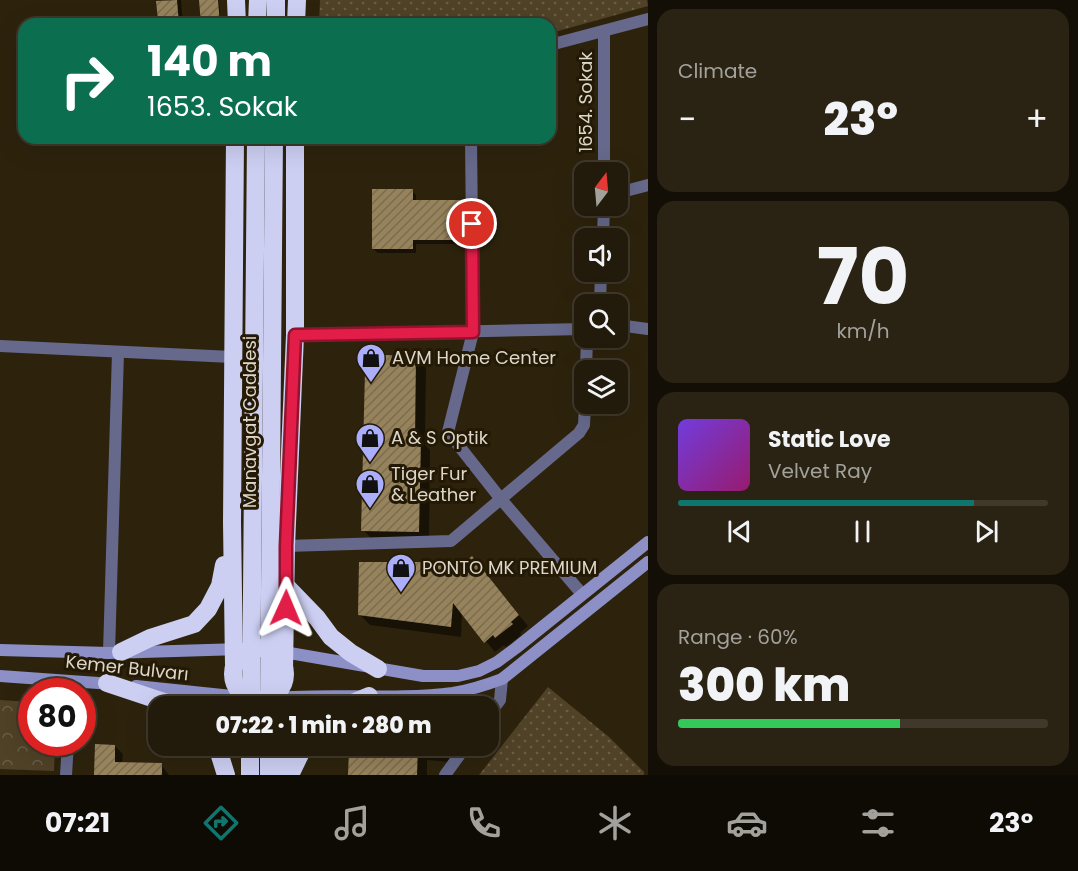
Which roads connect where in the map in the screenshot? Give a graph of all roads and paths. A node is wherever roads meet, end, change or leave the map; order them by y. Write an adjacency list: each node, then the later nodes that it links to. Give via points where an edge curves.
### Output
1 (236, 0): 5 (highway)
2 (258, 0): 6 (highway)
3 (276, 0): 7 (highway)
4 (297, 0): 8 (highway)
5 (237, 18)
6 (257, 18)
7 (276, 18)
8 (296, 18)
9 (648, 20): 10 (street)
10 (604, 31): 11 (street); 17 (street, 1654. Sokak)
11 (556, 43)
12 (235, 144): 27 (highway)
13 (256, 144): 42 (highway, Manavgat Caddesi, bridge)
14 (274, 144): 42 (highway, Manavgat Caddesi, bridge)
15 (295, 144): 24 (highway)
16 (471, 144): 23 (street)
17 (604, 162)
18 (648, 185): 19 (street)
19 (628, 190)
20 (628, 326): 21 (street)
21 (648, 328)
22 (574, 329): 23 (street)
23 (473, 332): 24 (street); 29 (street, via 447,432)
24 (295, 335): 32 (highway)
25 (0, 346): 26 (street)
26 (118, 352): 27 (street); 37 (street)
27 (232, 357): 30 (highway)
28 (585, 414): 29 (street, via 579,433)
29 (500, 498): 32 (street, via 452,541); 35 (street)
30 (232, 522): 37 (highway, via 220,586 208,609 194,624); 42 (highway)
31 (648, 542): 35 (street)
32 (286, 546): 34 (highway)
33 (648, 562): 41 (street)
34 (286, 586): 38 (highway, via 331,637); 42 (highway)
35 (582, 594): 38 (street, via 497,662 479,670 458,676 423,676)
36 (0, 650): 37 (street, Kemer Bulvarı)
37 (115, 652): 42 (street, Kemer Bulvarı)
38 (378, 669): 42 (street)
39 (0, 676): 40 (street, Kemer Bulvarı)
40 (18, 678)
41 (502, 679): 45 (street); 49 (street)
42 (259, 682): 43 (street, Kemer Bulvarı); 46 (street)
43 (107, 683): 44 (street, Kemer Bulvarı); 48 (highway)
44 (96, 684)
45 (464, 691): 46 (street); 47 (street)
46 (369, 696)
47 (466, 696)
48 (148, 697)
49 (499, 701)
50 (67, 756): 58 (street)
51 (221, 756): 59 (highway)
52 (230, 756): 59 (highway)
53 (250, 756): 60 (highway)
54 (269, 756): 61 (highway)
55 (284, 756): 62 (highway)
56 (299, 756): 63 (highway)
57 (459, 756): 64 (street)
58 (66, 775)
59 (228, 775)
60 (250, 775)
61 (269, 775)
62 (284, 775)
63 (290, 775)
64 (445, 775)

